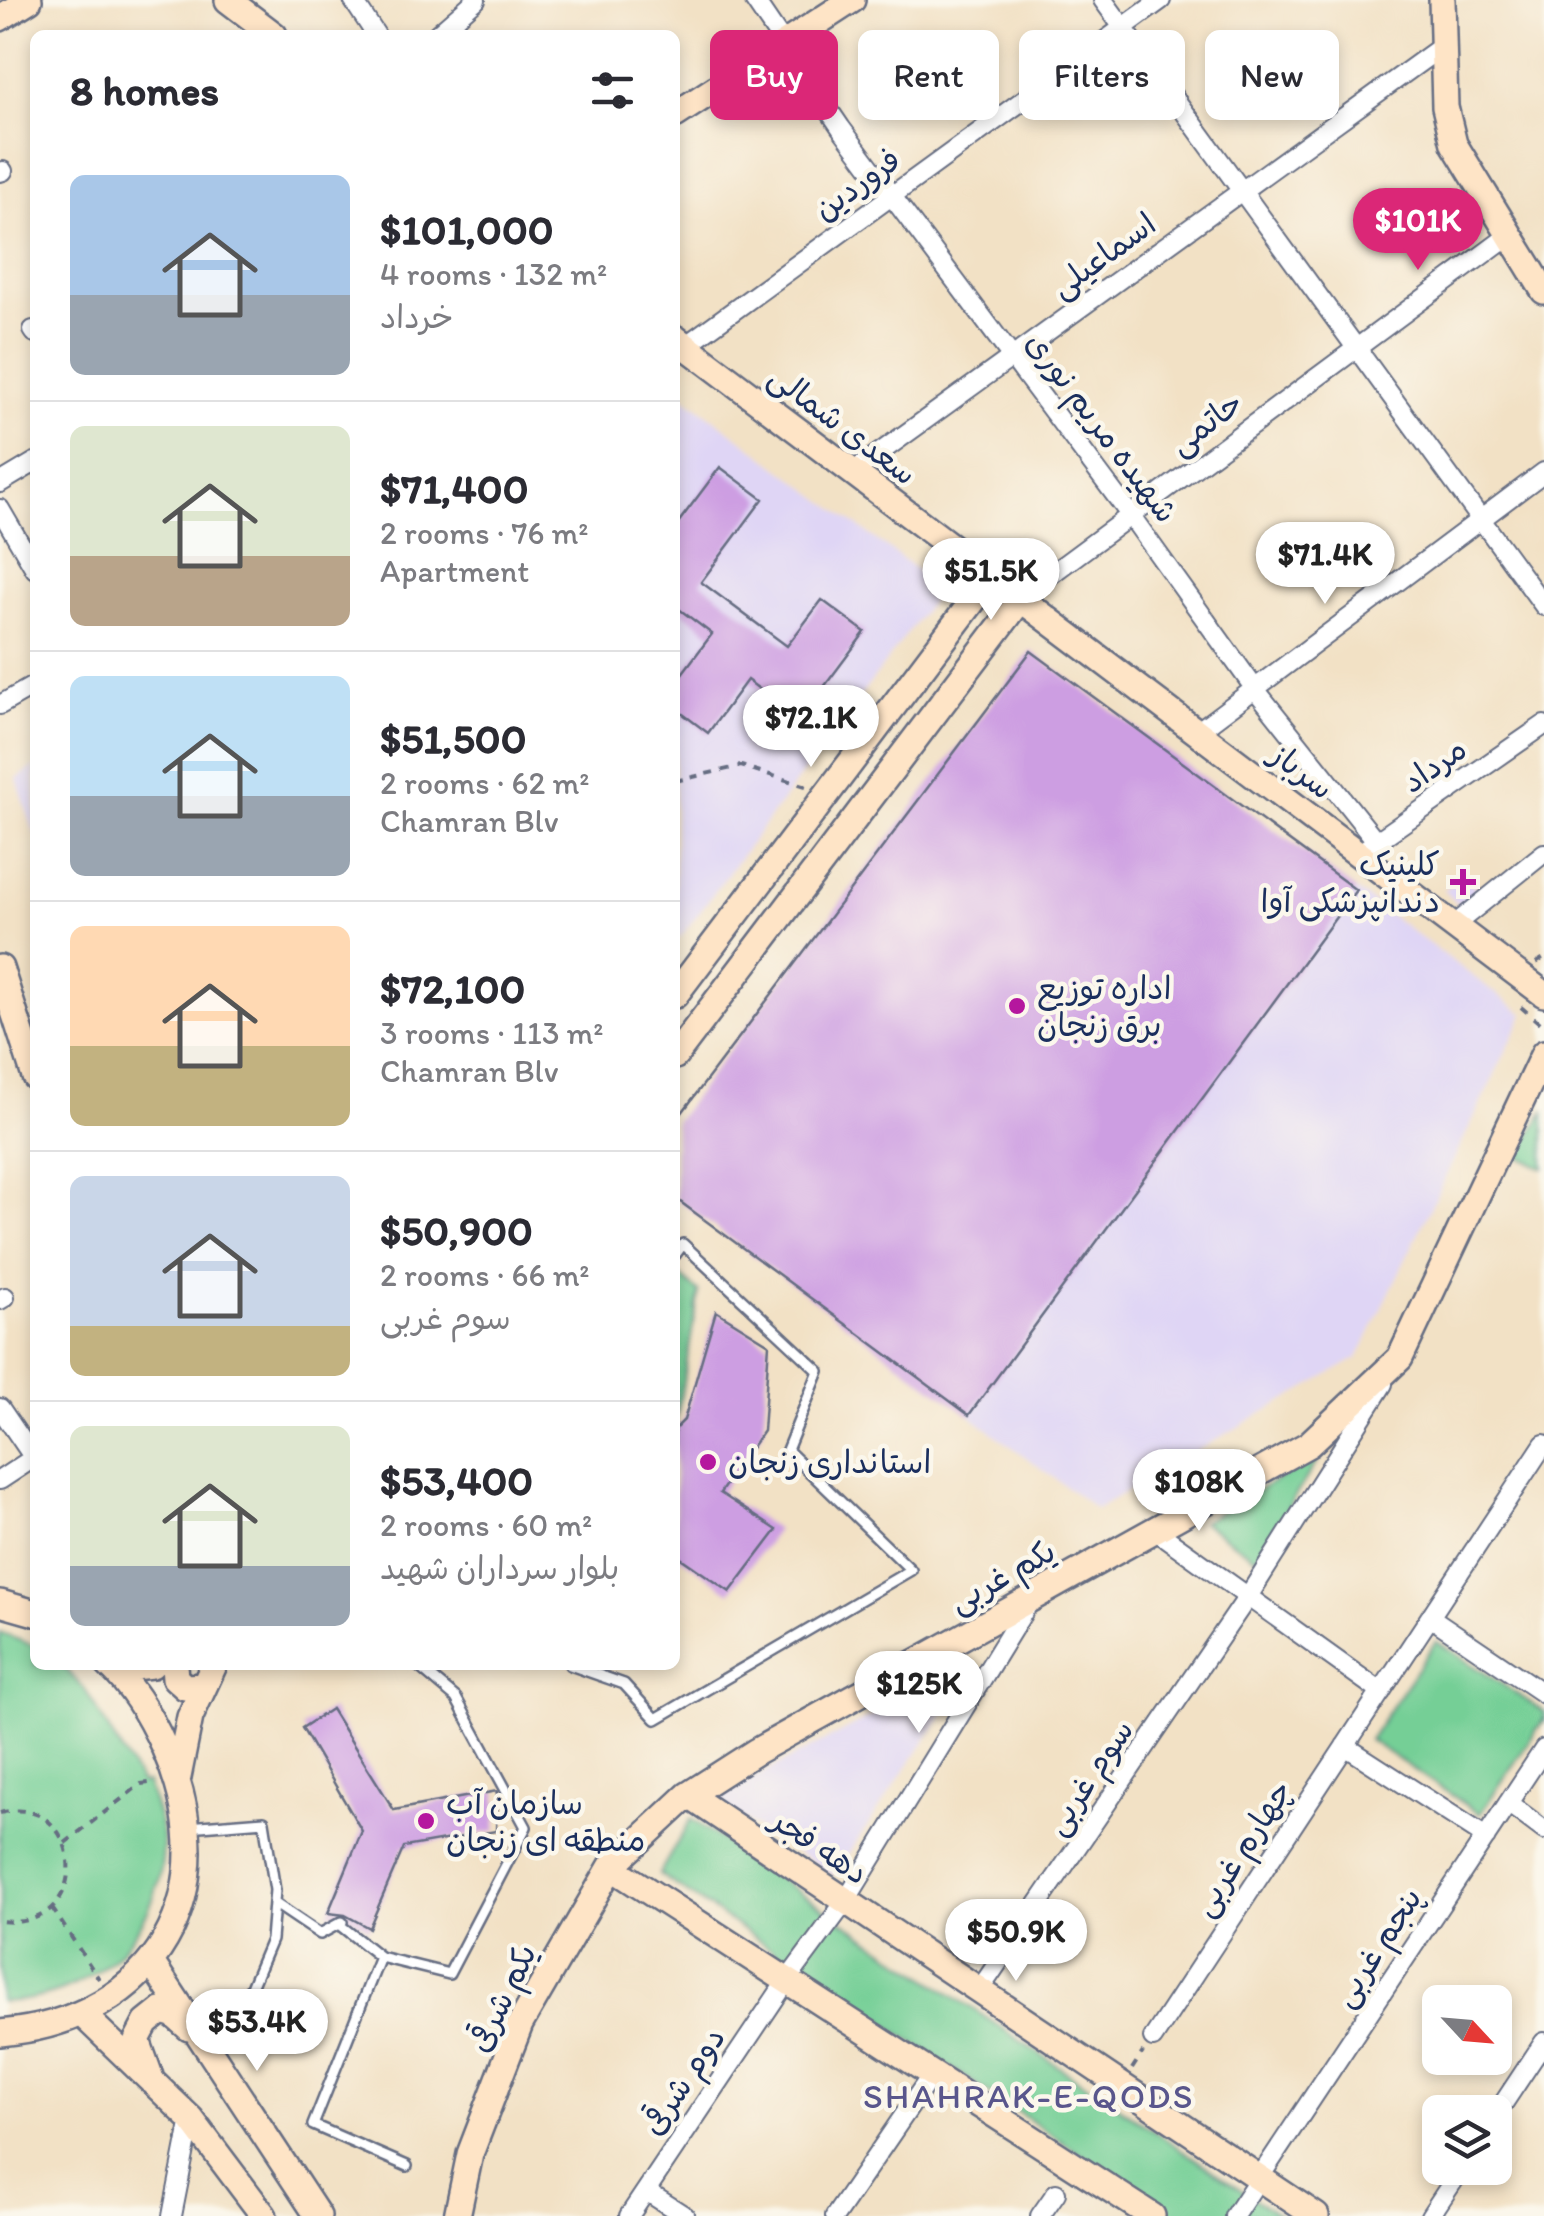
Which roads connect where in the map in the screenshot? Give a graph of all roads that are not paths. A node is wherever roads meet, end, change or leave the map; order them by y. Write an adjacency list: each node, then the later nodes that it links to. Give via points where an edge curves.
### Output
1 (29, 0): 10 (street)
2 (228, 0): 12 (street)
3 (352, 0): 13 (street)
4 (476, 0): 14 (street)
5 (754, 0): 15 (street, شهیده مریم نوری)
6 (852, 0): 16 (street)
7 (1103, 0): 11 (street)
8 (1161, 0): 11 (street, فروردین)
9 (1442, 0): 17 (street)
10 (0, 18)
11 (1123, 28): 21 (street); 22 (street, فروردین)
12 (267, 30)
13 (373, 30)
14 (442, 30)
15 (777, 30)
16 (805, 30)
17 (1441, 47): 21 (street, اسماعیلی); 23 (street, via 1454,144)
18 (710, 93): 19 (street)
19 (680, 113)
20 (838, 118): 22 (street, شهیده مریم نوری)
21 (1242, 191): 26 (street); 27 (street, اسماعیلی)
22 (892, 196): 25 (street, فروردین); 27 (street, شهیده مریم نوری)
23 (1508, 236): 24 (street); 26 (street, حاتمی)
24 (1544, 291)
25 (680, 342): 29 (street, سعدی شمالی)
26 (1356, 348): 33 (street, حاتمی); 34 (street)
27 (1013, 357): 29 (street, اسماعیلی); 33 (street, شهیده مریم نوری)
28 (30, 465): 31 (street)
29 (853, 472): 36 (street, سعدی شمالی)
30 (1544, 472): 34 (street)
31 (0, 483)
32 (0, 509): 35 (street)
33 (1132, 516): 37 (street, حاتمی); 43 (street, شهیده مریم نوری)
34 (1481, 519): 39 (street); 43 (street)
35 (30, 560)
36 (991, 577): 38 (street, سعدی شمالی); 40 (street)
37 (1042, 580)
38 (1021, 599): 41 (street); 46 (street, سرباز)
39 (1544, 606)
40 (949, 634): 41 (street, via 970,640); 51 (street)
41 (973, 662): 53 (street)
42 (30, 687): 44 (street)
43 (1255, 690): 46 (street); 47 (street, شهیده مریم نوری)
44 (0, 705)
45 (1544, 725): 47 (street, مرداد)
46 (1198, 732): 47 (street, سرباز)
47 (1368, 848): 49 (street, سرباز)
48 (1544, 854): 49 (street)
49 (1453, 926): 52 (street, سرباز)
50 (0, 968): 55 (street)
51 (680, 988)
52 (1544, 994)
53 (680, 1049)
54 (1544, 1053): 57 (street, یکم غربی)
55 (30, 1055)
56 (680, 1248): 72 (lane, via 683,1244 819,1371 787,1450 910,1570 656,1719 624,1684)
57 (1400, 1358): 63 (street, یکم غربی, via 1309,1444); 65 (street, سوم غربی)
58 (0, 1408): 60 (street)
59 (1544, 1444): 68 (street, چهارم غربی)
60 (30, 1452)
61 (30, 1461): 62 (street)
62 (0, 1480)
63 (1152, 1528): 64 (street, یکم غربی); 65 (street)
64 (1034, 1595): 79 (street, یکم غربی); 86 (street, دوم شرقی)
65 (1249, 1596): 74 (street); 91 (street, سوم غربی)
66 (0, 1603): 67 (street)
67 (30, 1612)
68 (1430, 1617): 74 (street, چهارم غربی); 75 (street)
69 (113, 1670): 78 (street, via 152,1720)
70 (174, 1670): 73 (street, via 185,1687)
71 (423, 1670): 88 (lane, via 456,1698 526,1827 449,1974)
72 (584, 1670)
73 (210, 1676): 78 (street, via 190,1717)
74 (1381, 1692): 76 (street, چهارم غربی)
75 (1544, 1694)
76 (1345, 1746): 84 (street); 96 (street, چهارم غربی)
77 (1544, 1748): 80 (street, پنجم غربی)
78 (178, 1777): 81 (street)
79 (688, 1795): 83 (street, یکم غربی); 86 (street, دهه فجر)
80 (1508, 1803): 82 (street); 84 (street, پنجم غربی)
81 (188, 1826): 87 (lane, via 264,1821); 89 (street, via 187,1883 174,1924)
82 (1544, 1830)
83 (649, 1832): 85 (street, یکم شرقی)
84 (1486, 1837): 103 (street, پنجم غربی)
85 (611, 1867): 90 (street); 110 (street, یکم شرقی, via 520,2024 470,2154)
86 (845, 1902): 90 (street, دوم شرقی); 91 (street, دهه فجر)
87 (274, 1903): 88 (lane, via 320,1934 342,1924); 93 (lane, via 271,1940)
88 (380, 1957): 102 (lane, via 313,2125)
89 (151, 1962): 92 (street); 95 (street)
90 (788, 1980): 98 (street); 105 (street, دوم شرقی)
91 (978, 1992): 103 (street, دهه فجر)
92 (84, 2016): 94 (street); 99 (street)
93 (238, 2016)
94 (0, 2033)
95 (201, 2038): 99 (street, via 173,2014 162,2012 146,2023 137,2040); 109 (street)
96 (1152, 2038)
97 (1544, 2042): 100 (street)
98 (933, 2073): 113 (street); 115 (street)
99 (152, 2081): 101 (street)
100 (1509, 2095)
101 (191, 2119): 107 (street); 108 (street)
102 (407, 2166)
103 (1260, 2179): 116 (street, پنجم غربی); 117 (street, دهه فجر)
104 (1451, 2185): 118 (street)
105 (646, 2191): 111 (street, دوم شرقی); 112 (street)
106 (1056, 2193): 114 (street)
107 (172, 2216)
108 (264, 2216)
109 (318, 2216)
110 (458, 2216)
111 (629, 2216)
112 (685, 2216)
113 (835, 2216)
114 (1040, 2216)
115 (1152, 2216)
116 (1234, 2216)
117 (1316, 2216)
118 (1430, 2216)

